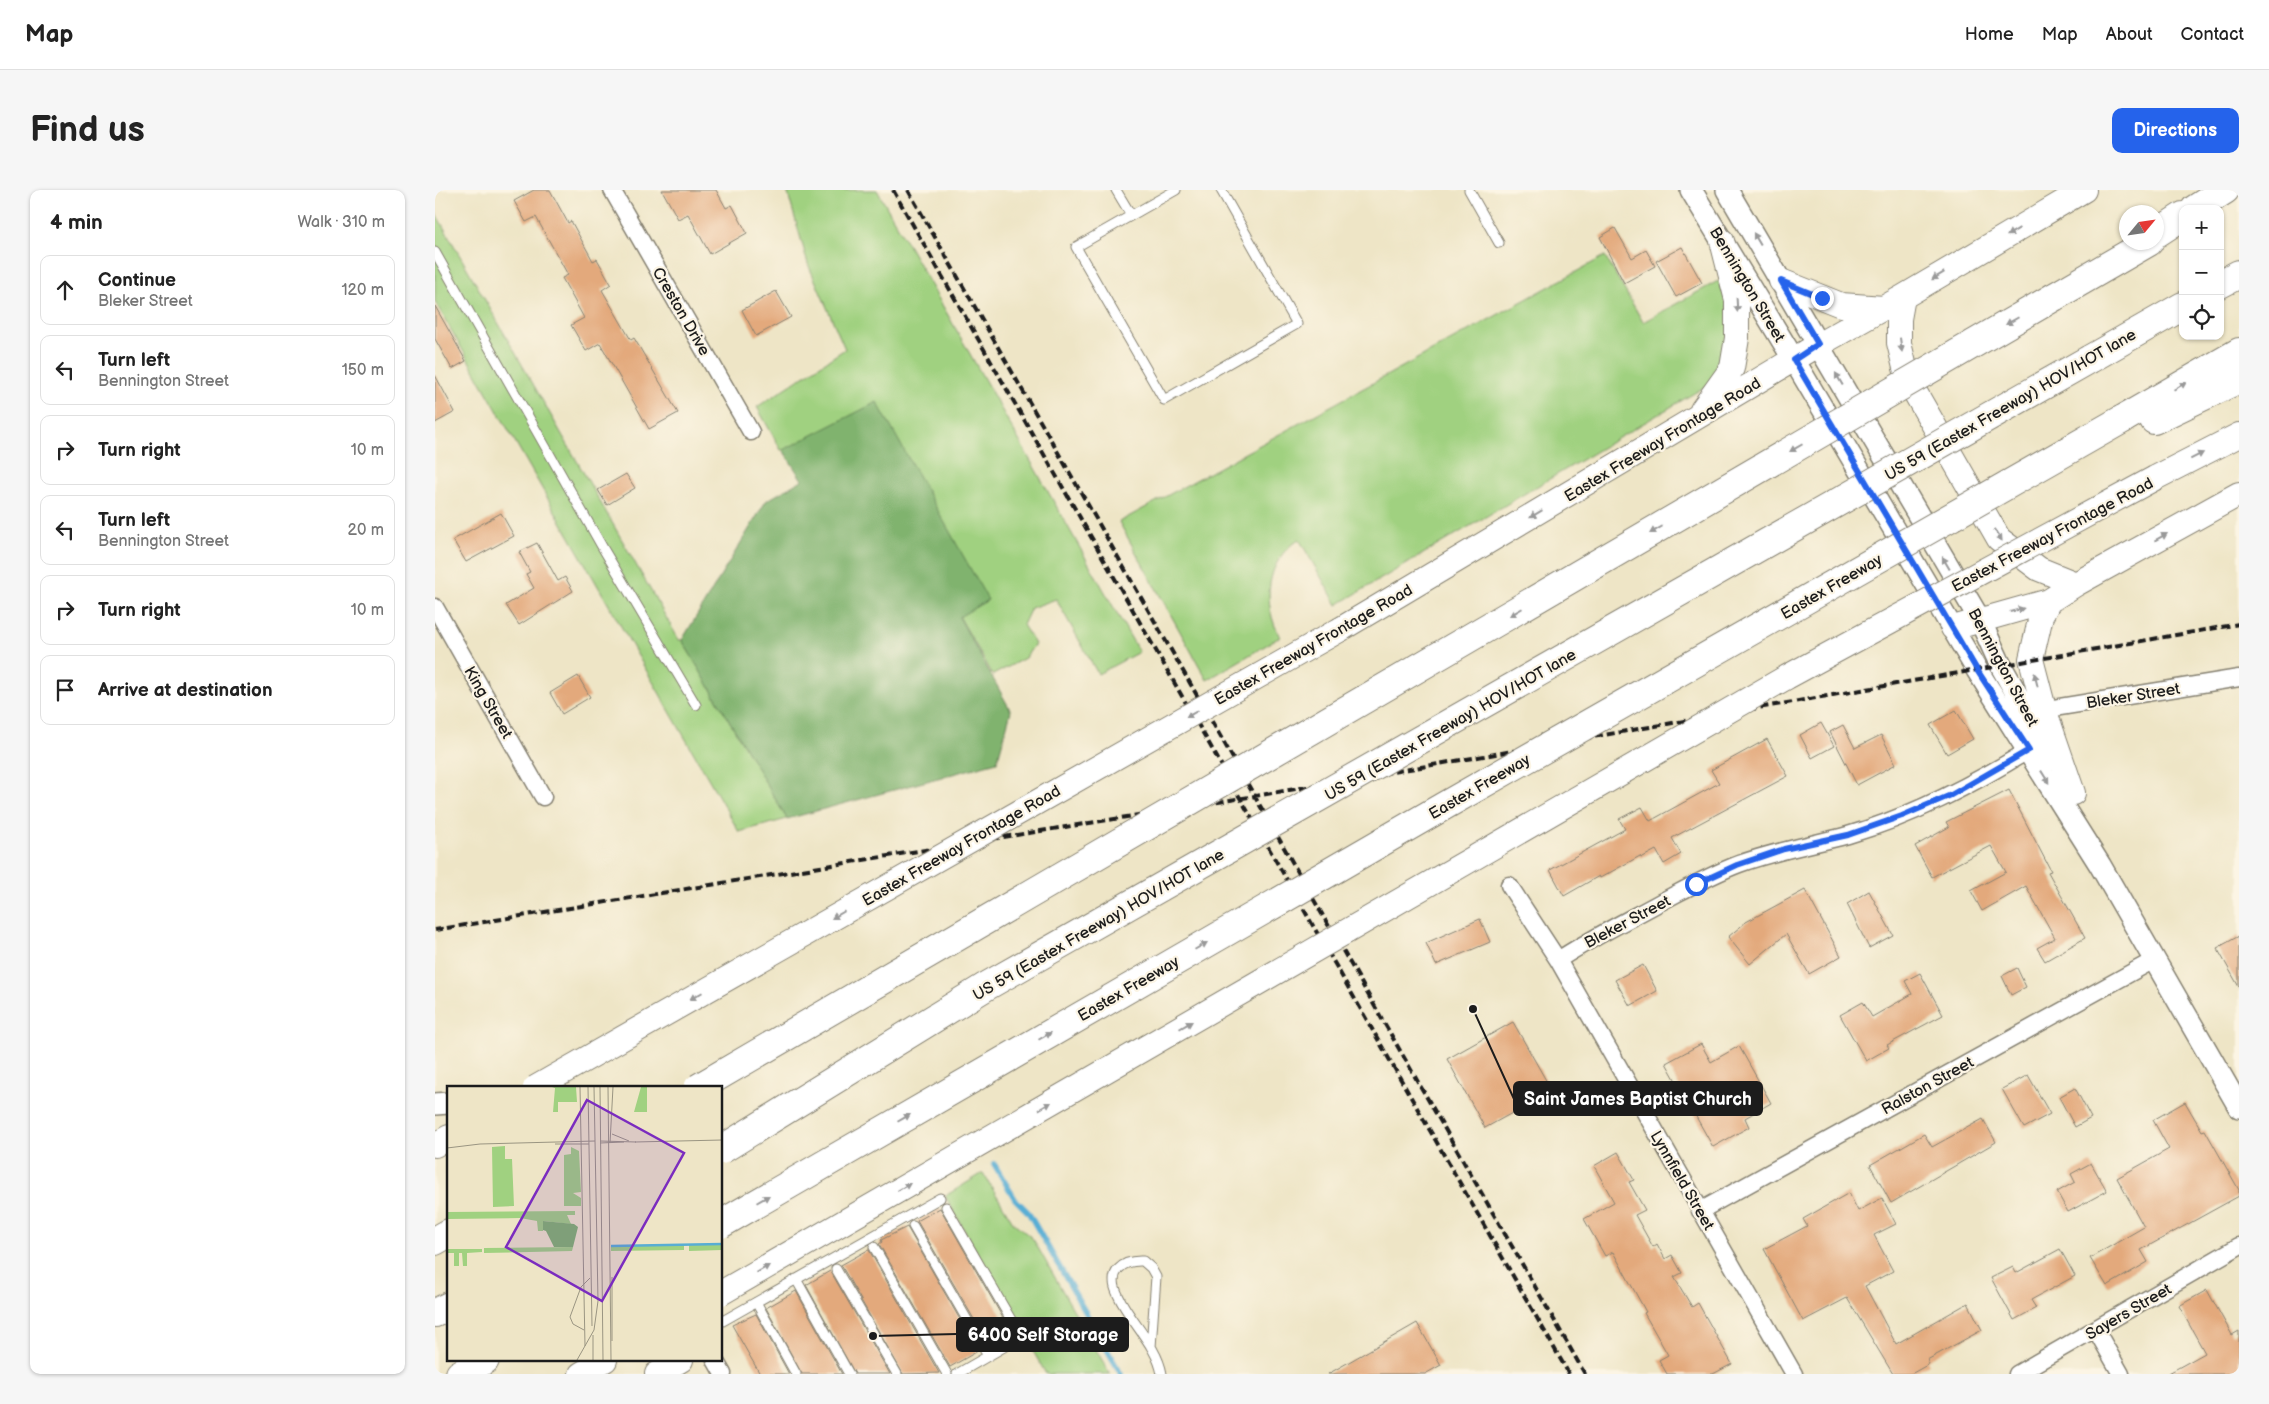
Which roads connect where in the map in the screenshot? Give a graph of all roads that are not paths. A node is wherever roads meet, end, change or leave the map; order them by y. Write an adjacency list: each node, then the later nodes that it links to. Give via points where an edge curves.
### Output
1 (613, 190): 35 (street, Creston Drive)
2 (1116, 190): 13 (lane)
3 (1176, 190): 13 (lane)
4 (1221, 190): 13 (lane, via 1297,324 1164,400 1076,246)
5 (1469, 190): 19 (lane)
6 (1691, 190): 18 (street, Bennington Street)
7 (1727, 190): 25 (street, Bennington Street, one-way to 7)
8 (2084, 190): 27 (main road, Eastex Freeway Frontage Road, one-way to 27)
9 (2225, 190): 11 (highway)
10 (2239, 193): 12 (highway)
11 (2201, 205)
12 (2218, 205)
13 (1131, 215)
14 (2179, 219): 16 (highway)
15 (2179, 226): 17 (highway)
16 (2164, 228)
17 (2164, 235)
18 (1722, 241): 31 (street, Bennington Street); 33 (main road, one-way to 33, via 1737,300 1737,338 1732,368)
19 (1499, 243)
20 (2128, 250): 24 (highway)
21 (2134, 250): 24 (highway)
22 (435, 252): 44 (lane)
23 (2239, 274): 26 (highway)
24 (2080, 280): 54 (highway, one-way to 54, bridge)
25 (1781, 281): 27 (main road, via 1841,305); 29 (street, Bennington Street)
26 (2224, 282)
27 (1894, 302): 29 (main road, Eastex Freeway Frontage Road); 38 (main road, one-way to 38, via 1908,380 1999,539 2039,569)
28 (2179, 308): 58 (highway, US 59 (Eastex Freeway) HOV/HOT lane, bridge, via 985,987)
29 (1818, 344): 31 (main road, Eastex Freeway Frontage Road); 41 (street, Bennington Street, one-way to 29)
30 (2239, 352): 34 (highway, one-way to 30)
31 (1794, 360): 33 (main road, Eastex Freeway Frontage Road); 42 (street, Bennington Street)
32 (2239, 379): 34 (highway)
33 (1697, 418): 53 (main road, Eastex Freeway Frontage Road, one-way to 53, bridge, via 1341,629)
34 (2126, 425): 62 (highway, Eastex Freeway, one-way to 34, bridge, via 1444,806 1967,509)
35 (751, 432)
36 (2239, 435): 70 (main road, Eastex Freeway Frontage Road, one-way to 36, bridge, via 1787,677)
37 (2239, 494): 38 (main road, one-way to 37)
38 (2076, 584): 39 (main road)
39 (2049, 601): 41 (main road, one-way to 39); 45 (main road, one-way to 39, via 2031,659 2041,616)
40 (435, 607): 48 (street, King Street)
41 (1980, 620): 42 (main road); 45 (street, Bennington Street, via 2001,666)
42 (1953, 628): 46 (street, Bennington Street)
43 (2239, 678): 45 (street, Bleker Street)
44 (696, 705)
45 (2036, 711): 47 (main road)
46 (2029, 750): 49 (street, Bennington Street, one-way to 49); 51 (street, Bleker Street, via 1951,795 1902,816 1848,835 1784,849 1737,865 1601,934)
47 (2073, 793): 49 (street, Bennington Street)
48 (543, 797)
49 (2100, 866): 52 (street, Bennington Street)
50 (1509, 885): 51 (street, Lynnfield Street)
51 (1558, 960): 61 (street, Lynnfield Street)
52 (2154, 960): 55 (street, Bennington Street); 61 (street, Ralston Street)
53 (539, 1086)
54 (701, 1086)
55 (2239, 1107)
56 (447, 1138): 57 (main road)
57 (435, 1145)
58 (723, 1149)
59 (940, 1198): 69 (lane)
60 (946, 1207): 77 (lane, via 1021,1337)
61 (1700, 1211): 92 (street, Lynnfield Street)
62 (723, 1223)
63 (913, 1226): 77 (lane)
64 (447, 1234): 65 (highway)
65 (435, 1241)
66 (2239, 1246): 75 (street, Sayers Street)
67 (874, 1247): 89 (lane)
68 (835, 1269): 88 (lane)
69 (796, 1280): 71 (lane); 87 (lane)
70 (723, 1292)
71 (756, 1302): 74 (lane); 86 (lane)
72 (447, 1307): 73 (highway)
73 (435, 1313)
74 (723, 1321)
75 (2096, 1330): 93 (street, Sayers Street); 94 (street)
76 (1151, 1347): 76 (lane, via 1155,1277 1143,1261 1131,1261 1121,1265 1115,1273 1114,1283 1117,1295); 91 (lane)
77 (988, 1356): 90 (lane)
78 (481, 1362): 82 (highway)
79 (602, 1362): 83 (main road)
80 (678, 1362): 84 (main road)
81 (716, 1362): 85 (street)
82 (460, 1374)
83 (581, 1374)
84 (657, 1374)
85 (723, 1374)
86 (796, 1374)
87 (849, 1374)
88 (897, 1374)
89 (947, 1374)
90 (957, 1374)
91 (1162, 1374)
92 (1794, 1374)
93 (2017, 1374)
94 (2121, 1374)

